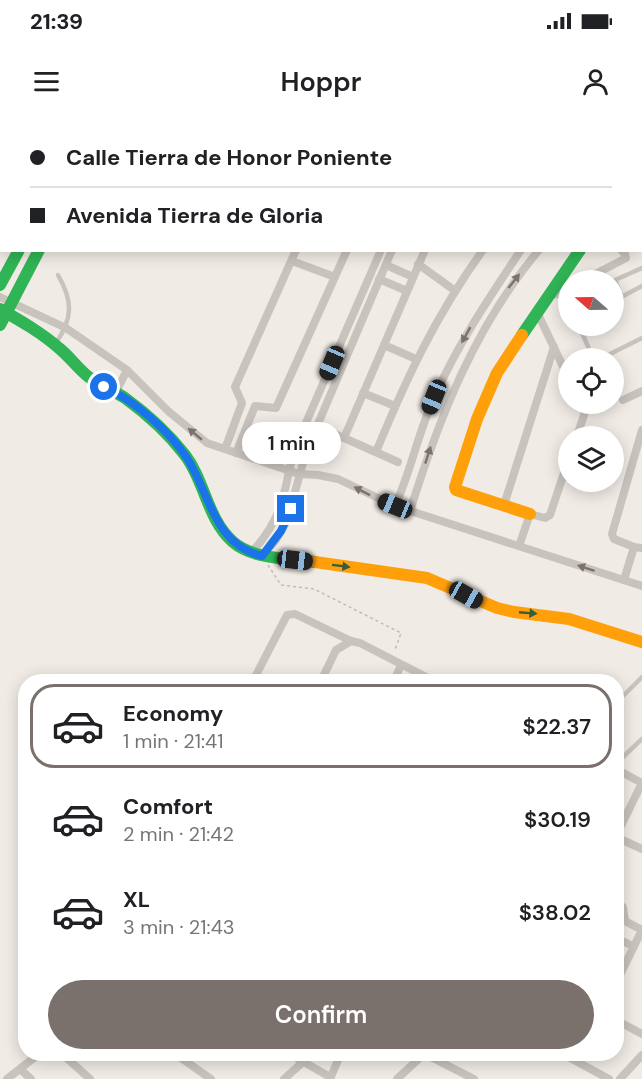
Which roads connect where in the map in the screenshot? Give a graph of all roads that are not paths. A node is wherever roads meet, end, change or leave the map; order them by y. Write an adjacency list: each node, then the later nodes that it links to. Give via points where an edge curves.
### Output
1 (18, 252): 23 (street)
2 (38, 252): 31 (street)
3 (295, 252): 13 (street)
4 (346, 252): 20 (street)
5 (380, 252): 55 (street)
6 (391, 252): 15 (street)
7 (424, 252): 14 (street)
8 (481, 252): 25 (street)
9 (519, 252): 59 (street, one-way to 59, via 478,313 447,371 423,424)
10 (537, 252): 60 (street, one-way to 10, via 429,448 455,387 508,289)
11 (579, 252): 28 (street)
12 (624, 252): 17 (street, via 626,258)
13 (292, 261): 20 (street); 51 (street, via 235,387 242,403)
14 (418, 264): 21 (street); 25 (street)
15 (386, 265): 21 (street); 22 (street)
16 (642, 268): 19 (lane)
17 (603, 270)
18 (58, 275): 34 (lane, via 69,300)
19 (624, 276)
20 (335, 277): 53 (street, via 276,408 255,406)
21 (413, 277): 26 (street)
22 (379, 279): 26 (street); 56 (street)
23 (0, 285)
24 (642, 286): 29 (lane)
25 (454, 290): 41 (street)
26 (407, 291): 37 (street)
27 (558, 294): 28 (street)
28 (548, 295): 32 (street)
29 (624, 296)
30 (0, 297): 31 (street)
31 (7, 308): 33 (street); 34 (street); 36 (street)
32 (537, 312): 38 (street); 58 (street, via 497,373 455,487)
33 (0, 325)
34 (66, 328): 36 (lane); 42 (street)
35 (642, 338): 39 (lane)
36 (55, 345): 44 (street, via 90,378)
37 (384, 345): 41 (street); 45 (street)
38 (554, 347): 40 (street); 58 (street)
39 (622, 348)
40 (558, 356)
41 (416, 359): 47 (street)
42 (127, 370): 44 (street); 51 (street, one-way to 42, via 202,440)
43 (642, 391): 46 (street)
44 (116, 392): 64 (street, via 158,425 185,455 223,531 233,542)
45 (363, 393): 47 (street); 50 (street)
46 (624, 400)
47 (395, 406): 52 (street)
48 (642, 430): 63 (street, via 612,534 614,539)
49 (329, 431): 50 (street)
50 (344, 438): 52 (street)
51 (225, 449): 53 (street)
52 (376, 452): 54 (street)
53 (237, 453): 55 (street)
54 (398, 462)
55 (288, 471): 56 (street); 64 (street, via 280,506)
56 (299, 474): 59 (street, one-way to 56, via 338,479); 64 (street, via 287,521 276,540)
57 (558, 491): 61 (street, via 550,515 545,518)
58 (504, 505): 61 (street)
59 (395, 506): 60 (street)
60 (410, 511): 62 (street)
61 (530, 514): 62 (street)
62 (519, 546): 65 (street, one-way to 62)
63 (638, 548): 65 (street)
64 (257, 555): 68 (street, one-way to 68, via 427,578 494,607 575,620)
65 (624, 580): 66 (street)
66 (642, 586)
67 (351, 641): 69 (street); 70 (street, via 295,614 287,615); 71 (street, via 336,650)
68 (642, 642)
69 (401, 665): 72 (street); 73 (street)
70 (256, 674)
71 (324, 674)
72 (397, 674)
73 (420, 674)
74 (642, 677): 75 (lane)
75 (624, 695)
76 (642, 739): 77 (lane)
77 (624, 756)
78 (624, 773): 79 (street)
79 (642, 783): 80 (street)
80 (624, 820)
81 (624, 840): 82 (street)
82 (642, 849)
83 (624, 918): 84 (street)
84 (642, 930): 86 (street)
85 (624, 942): 86 (street)
86 (633, 946): 87 (street)
87 (624, 966)
88 (624, 1024): 89 (street)
89 (642, 1034)
90 (642, 1054): 109 (street)
91 (30, 1061): 99 (street)
92 (70, 1061): 103 (street)
93 (185, 1061): 104 (street)
94 (337, 1061): 100 (street)
95 (416, 1061): 106 (street)
96 (439, 1061): 107 (street)
97 (576, 1061): 108 (street)
98 (303, 1062): 100 (street); 105 (street)
99 (20, 1069): 101 (street); 102 (street)
100 (330, 1078)
101 (7, 1079)
102 (30, 1079)
103 (90, 1079)
104 (211, 1079)
105 (284, 1079)
106 (397, 1079)
107 (474, 1079)
108 (609, 1079)
109 (620, 1079)

